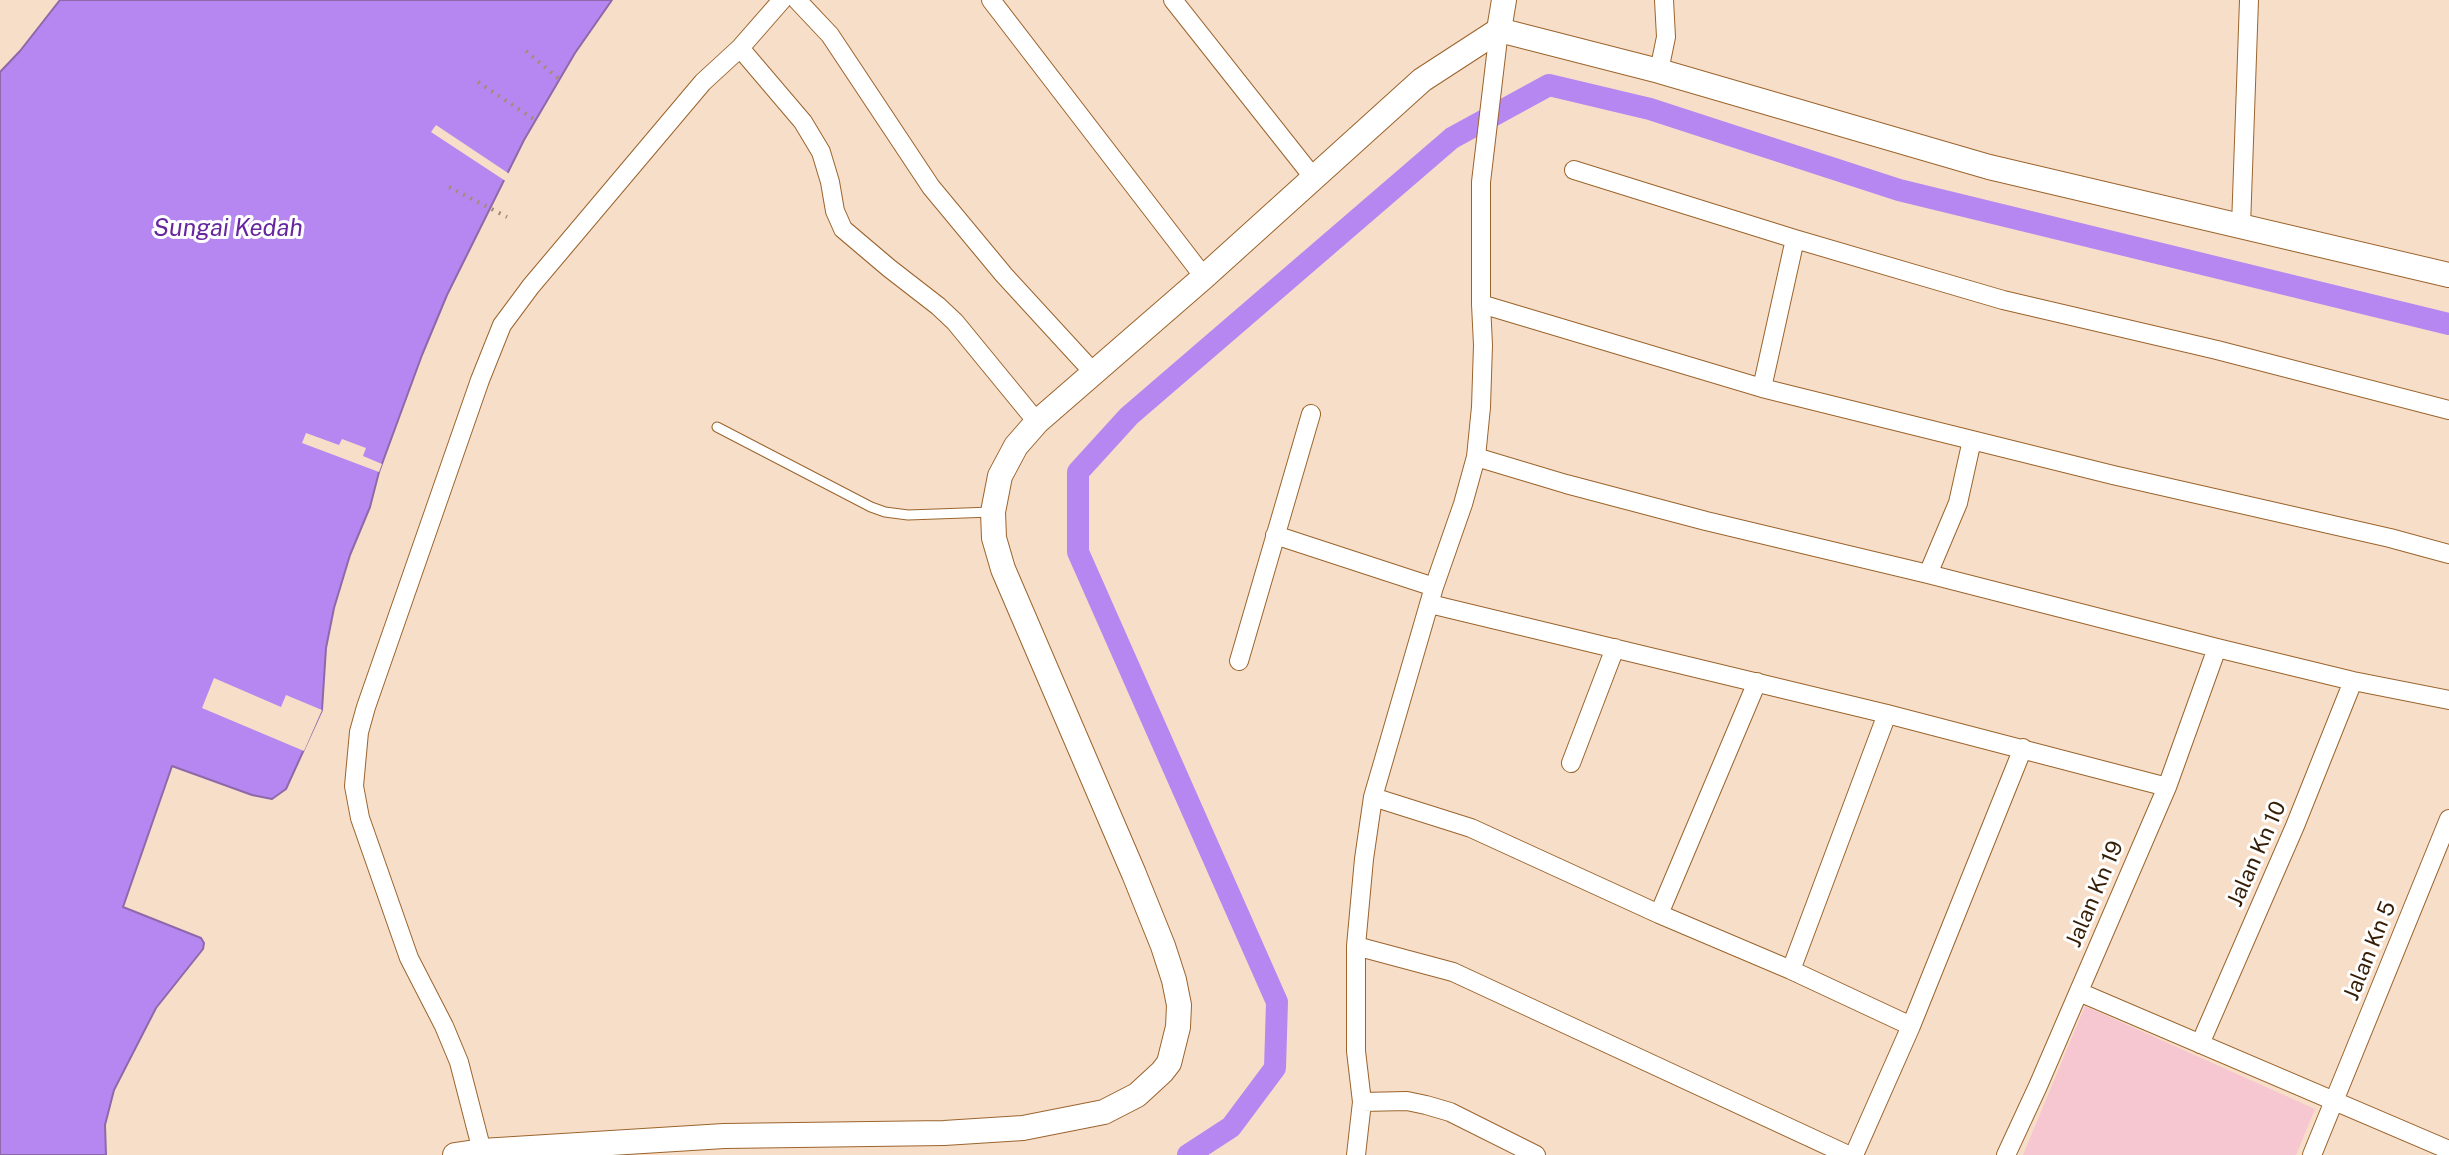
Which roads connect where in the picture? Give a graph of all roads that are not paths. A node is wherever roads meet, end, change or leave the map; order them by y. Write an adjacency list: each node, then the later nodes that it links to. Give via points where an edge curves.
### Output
1 (782, 0): 9 (street)
2 (797, 0): 18 (street, via 830,35 931,187)
3 (991, 0): 16 (street)
4 (1173, 0): 12 (street)
5 (1504, 0): 8 (main road)
6 (1664, 0): 10 (street, via 1666,37)
7 (2249, 0): 13 (street)
8 (1499, 30): 10 (main road); 12 (main road, via 1422,80); 17 (street, via 1481,182)
9 (740, 48): 22 (street, via 803,122 821,152 843,229 955,322); 52 (street, via 703,82 502,325 359,732 354,786 360,818 409,958 459,1062)
10 (1659, 71): 13 (main road, via 1989,167)
11 (1574, 170): 14 (street)
12 (1313, 177): 16 (main road)
13 (2241, 226): 15 (main road)
14 (1795, 239): 19 (street); 20 (street, via 2057,314)
15 (2449, 275)
16 (1204, 277): 18 (main road)
17 (1481, 304): 19 (street); 25 (street)
18 (1093, 372): 22 (main road)
19 (1762, 388): 24 (street)
20 (2449, 410)
21 (1311, 414): 27 (street)
22 (1037, 422): 26 (main road, via 1000,476)
23 (717, 427): 26 (lane, via 885,512)
24 (1972, 440): 28 (street); 29 (street, via 1958,503)
25 (1476, 457): 29 (street, via 1706,521); 30 (street)
26 (993, 512): 52 (main road, via 1003,569 1163,946 1179,1005 1169,1063 1137,1095 1104,1112 1023,1128 724,1136)
27 (1275, 535): 30 (street); 33 (street)
28 (2449, 554)
29 (1928, 574): 32 (street)
30 (1432, 596): 31 (street); 41 (street)
31 (1615, 648): 35 (street); 39 (street)
32 (2217, 648): 34 (street); 40 (street, Jalan Kn 19)
33 (1239, 661)
34 (2353, 681): 36 (street); 48 (street, Jalan Kn 10)
35 (1757, 682): 37 (street); 43 (street)
36 (2449, 700)
37 (1887, 714): 38 (street); 45 (street)
38 (2023, 748): 40 (street); 47 (street)
39 (1571, 763)
40 (2167, 787): 46 (street, Jalan Kn 19)
41 (1373, 797): 43 (street, via 1471,828); 44 (street)
42 (2449, 819): 49 (street, Jalan Kn 5)
43 (1659, 914): 45 (street)
44 (1356, 946): 50 (street, via 1356,1051); 56 (street, via 1453,972)
45 (1791, 970): 47 (street)
46 (2079, 992): 48 (street); 57 (street, Jalan Kn 19)
47 (1911, 1026): 56 (street)
48 (2200, 1044): 49 (street)
49 (2335, 1101): 51 (street); 58 (street, Jalan Kn 5)
50 (1362, 1102): 54 (street); 55 (street, via 1407,1101 1438,1108)
51 (2449, 1150)
52 (482, 1151): 53 (main road)
53 (455, 1155)
54 (1356, 1155)
55 (1536, 1155)
56 (1851, 1155)
57 (2006, 1155)
58 (2312, 1155)

